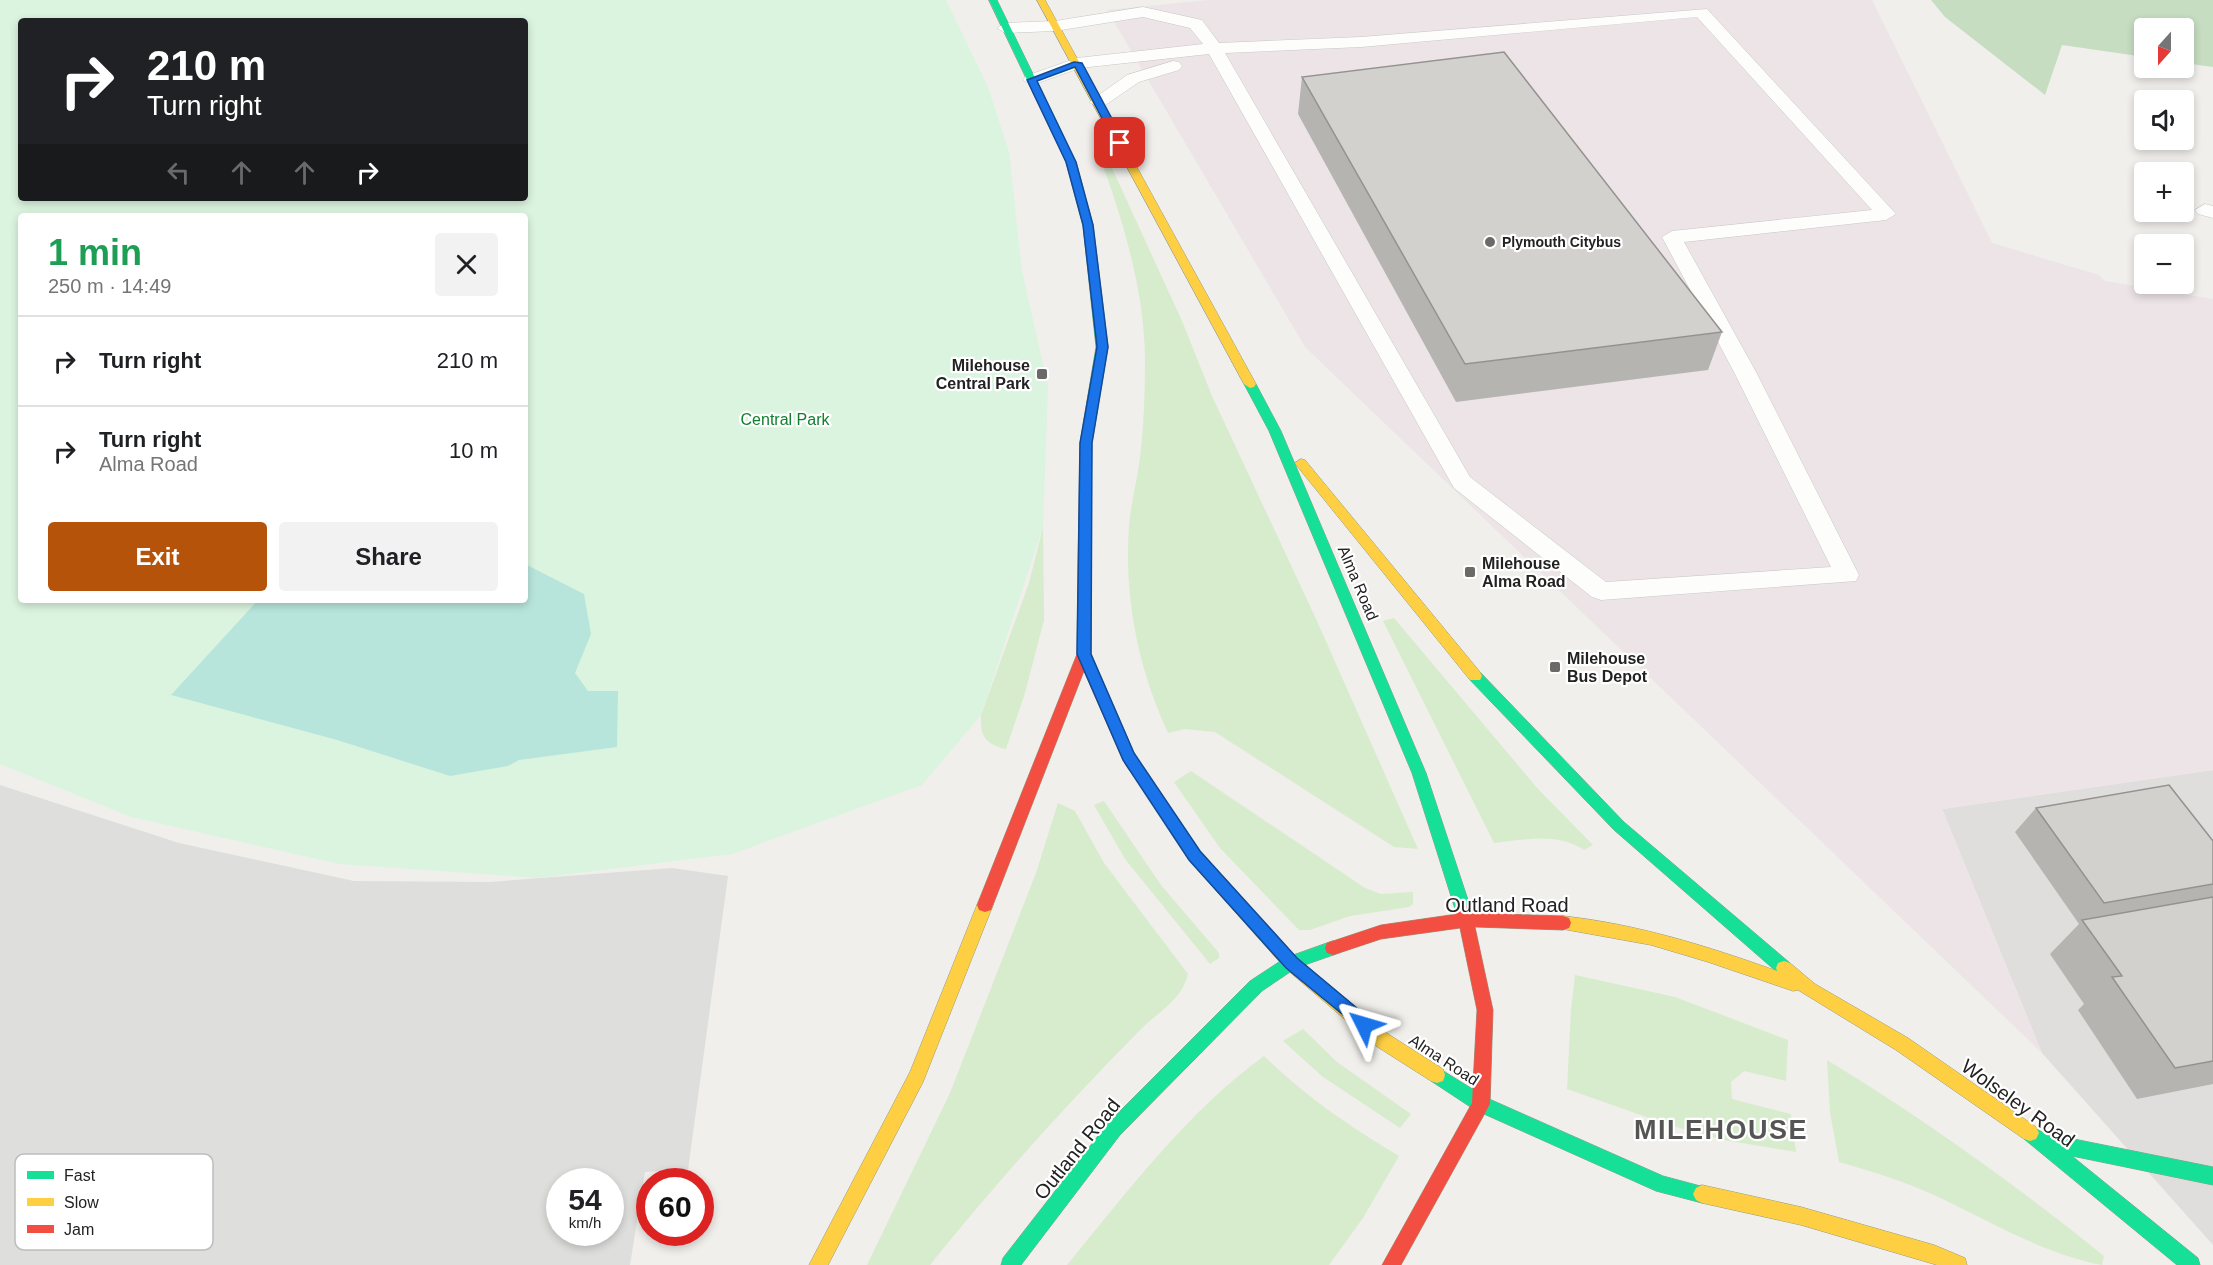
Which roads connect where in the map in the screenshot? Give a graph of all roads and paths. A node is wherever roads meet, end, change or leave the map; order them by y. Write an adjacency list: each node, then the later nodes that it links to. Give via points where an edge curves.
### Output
1 (993, 0): 4 (main road, Alma Road)
2 (1041, 0): 3 (main road, Alma Road)
3 (1055, 27): 4 (lane); 5 (lane, via 1143,12 1196,24); 6 (main road, Alma Road)
4 (1005, 28): 8 (main road, Alma Road)
5 (1214, 48): 6 (lane); 7 (lane); 7 (lane, via 1361,42 1701,12 1886,214 1672,237 1847,575 1601,591 1462,482)
6 (1077, 63): 8 (lane); 9 (main road, Alma Road)
7 (1229, 74): 9 (lane, via 1192,64 1151,69 1123,82)
8 (1032, 80): 11 (main road, Alma Road, via 1071,162 1088,225 1102,347 1086,443)
9 (1098, 102): 10 (main road, Alma Road)
10 (1275, 432): 12 (main road, Alma Road, via 1419,773); 14 (main road, Alma Road, via 1483,686 1619,826)
11 (1084, 654): 13 (main road, Alma Road, via 1128,756 1195,856); 18 (main road, via 917,1076)
12 (1467, 920): 13 (main road, Outland Road, via 1381,932); 14 (main road, Outland Road, via 1599,926 1691,948); 15 (main road, Alma Road, via 1485,1010)
13 (1291, 963): 15 (main road, Alma Road, via 1382,1040); 19 (main road, Outland Road, via 1256,986 1114,1130)
14 (1809, 989): 16 (main road, Wolseley Road, via 1902,1044)
15 (1481, 1104): 20 (main road); 21 (main road, via 1662,1185 1801,1216 1934,1254)
16 (2042, 1142): 17 (main road); 22 (main road, Wolseley Road)
17 (2213, 1176)
18 (818, 1265)
19 (1010, 1265)
20 (1391, 1265)
21 (1958, 1265)
22 (2191, 1265)

